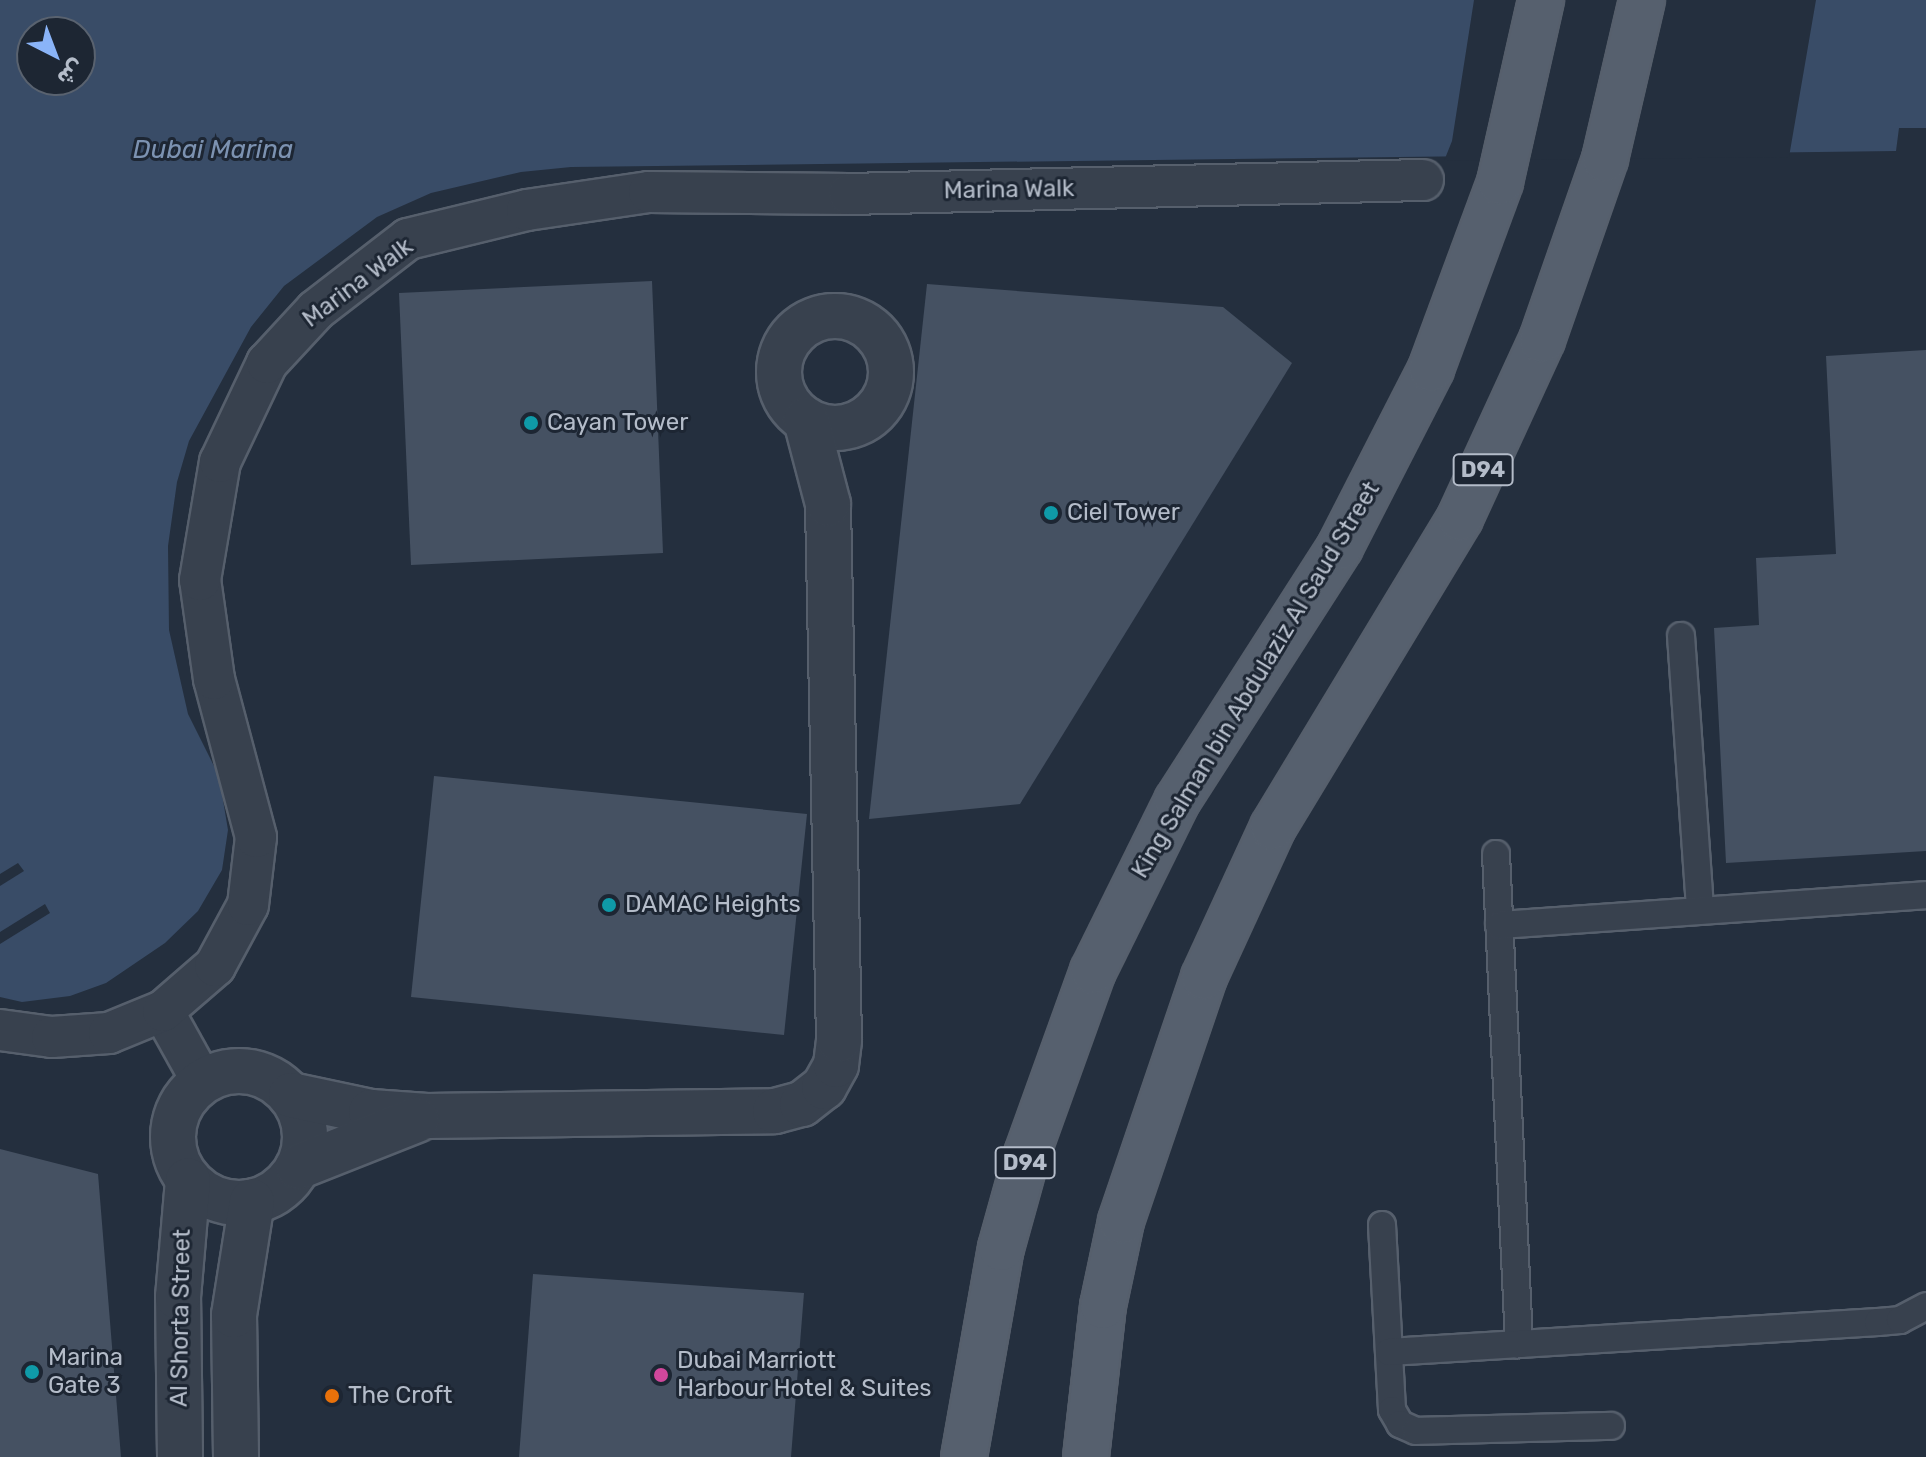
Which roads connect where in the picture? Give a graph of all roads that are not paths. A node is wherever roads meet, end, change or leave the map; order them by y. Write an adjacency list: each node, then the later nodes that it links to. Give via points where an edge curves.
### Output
1 (1541, 0): 27 (main road, King Salman bin Abdulaziz Al Saud Street / D94, via 1500,182 1431,369 1340,547 1177,801 1093,971 1027,1154 984,1329)
2 (1642, 0): 28 (main road, D94, via 1605,159 1537,353 1460,518 1412,604 1314,756 1236,902 1170,1067 1121,1221 1103,1306)
3 (1423, 180): 12 (street, Marina Walk, via 849,194 649,192 527,210 408,239 316,310 267,363 220,462 200,580 214,679 256,837 248,905 222,954)
4 (806, 420): 5 (street, via 823,427); 5 (street, via 782,391 782,354 806,324 842,317 874,332 891,363 885,397); 6 (street)
5 (860, 422): 6 (street)
6 (828, 504): 16 (street, via 839,1040 836,1065 824,1087 802,1104 775,1111)
7 (1681, 636): 10 (lane)
8 (1496, 854): 11 (lane)
9 (1926, 895): 10 (lane)
10 (1700, 910): 11 (lane)
11 (1499, 925): 22 (lane)
12 (163, 1011): 13 (street, Marina Walk, via 109,1033 52,1037); 14 (street)
13 (0, 1030)
14 (203, 1083): 15 (street, via 220,1074 259,1074); 18 (street, via 176,1117 177,1161)
15 (291, 1095): 16 (street, via 371,1112); 17 (street, via 305,1130)
16 (427, 1116): 17 (street)
17 (298, 1167): 19 (street, via 285,1185)
18 (188, 1180): 19 (street, via 224,1202); 25 (street, Al Shorta Street, via 178,1297)
19 (252, 1201): 26 (street, via 234,1315)
20 (1382, 1225): 23 (lane)
21 (1926, 1306): 22 (lane, via 1900,1320)
22 (1519, 1344): 23 (lane)
23 (1389, 1352): 24 (lane, via 1392,1410 1407,1429)
24 (1611, 1426)
25 (180, 1457)
26 (236, 1457)
27 (964, 1457)
28 (1086, 1457)

